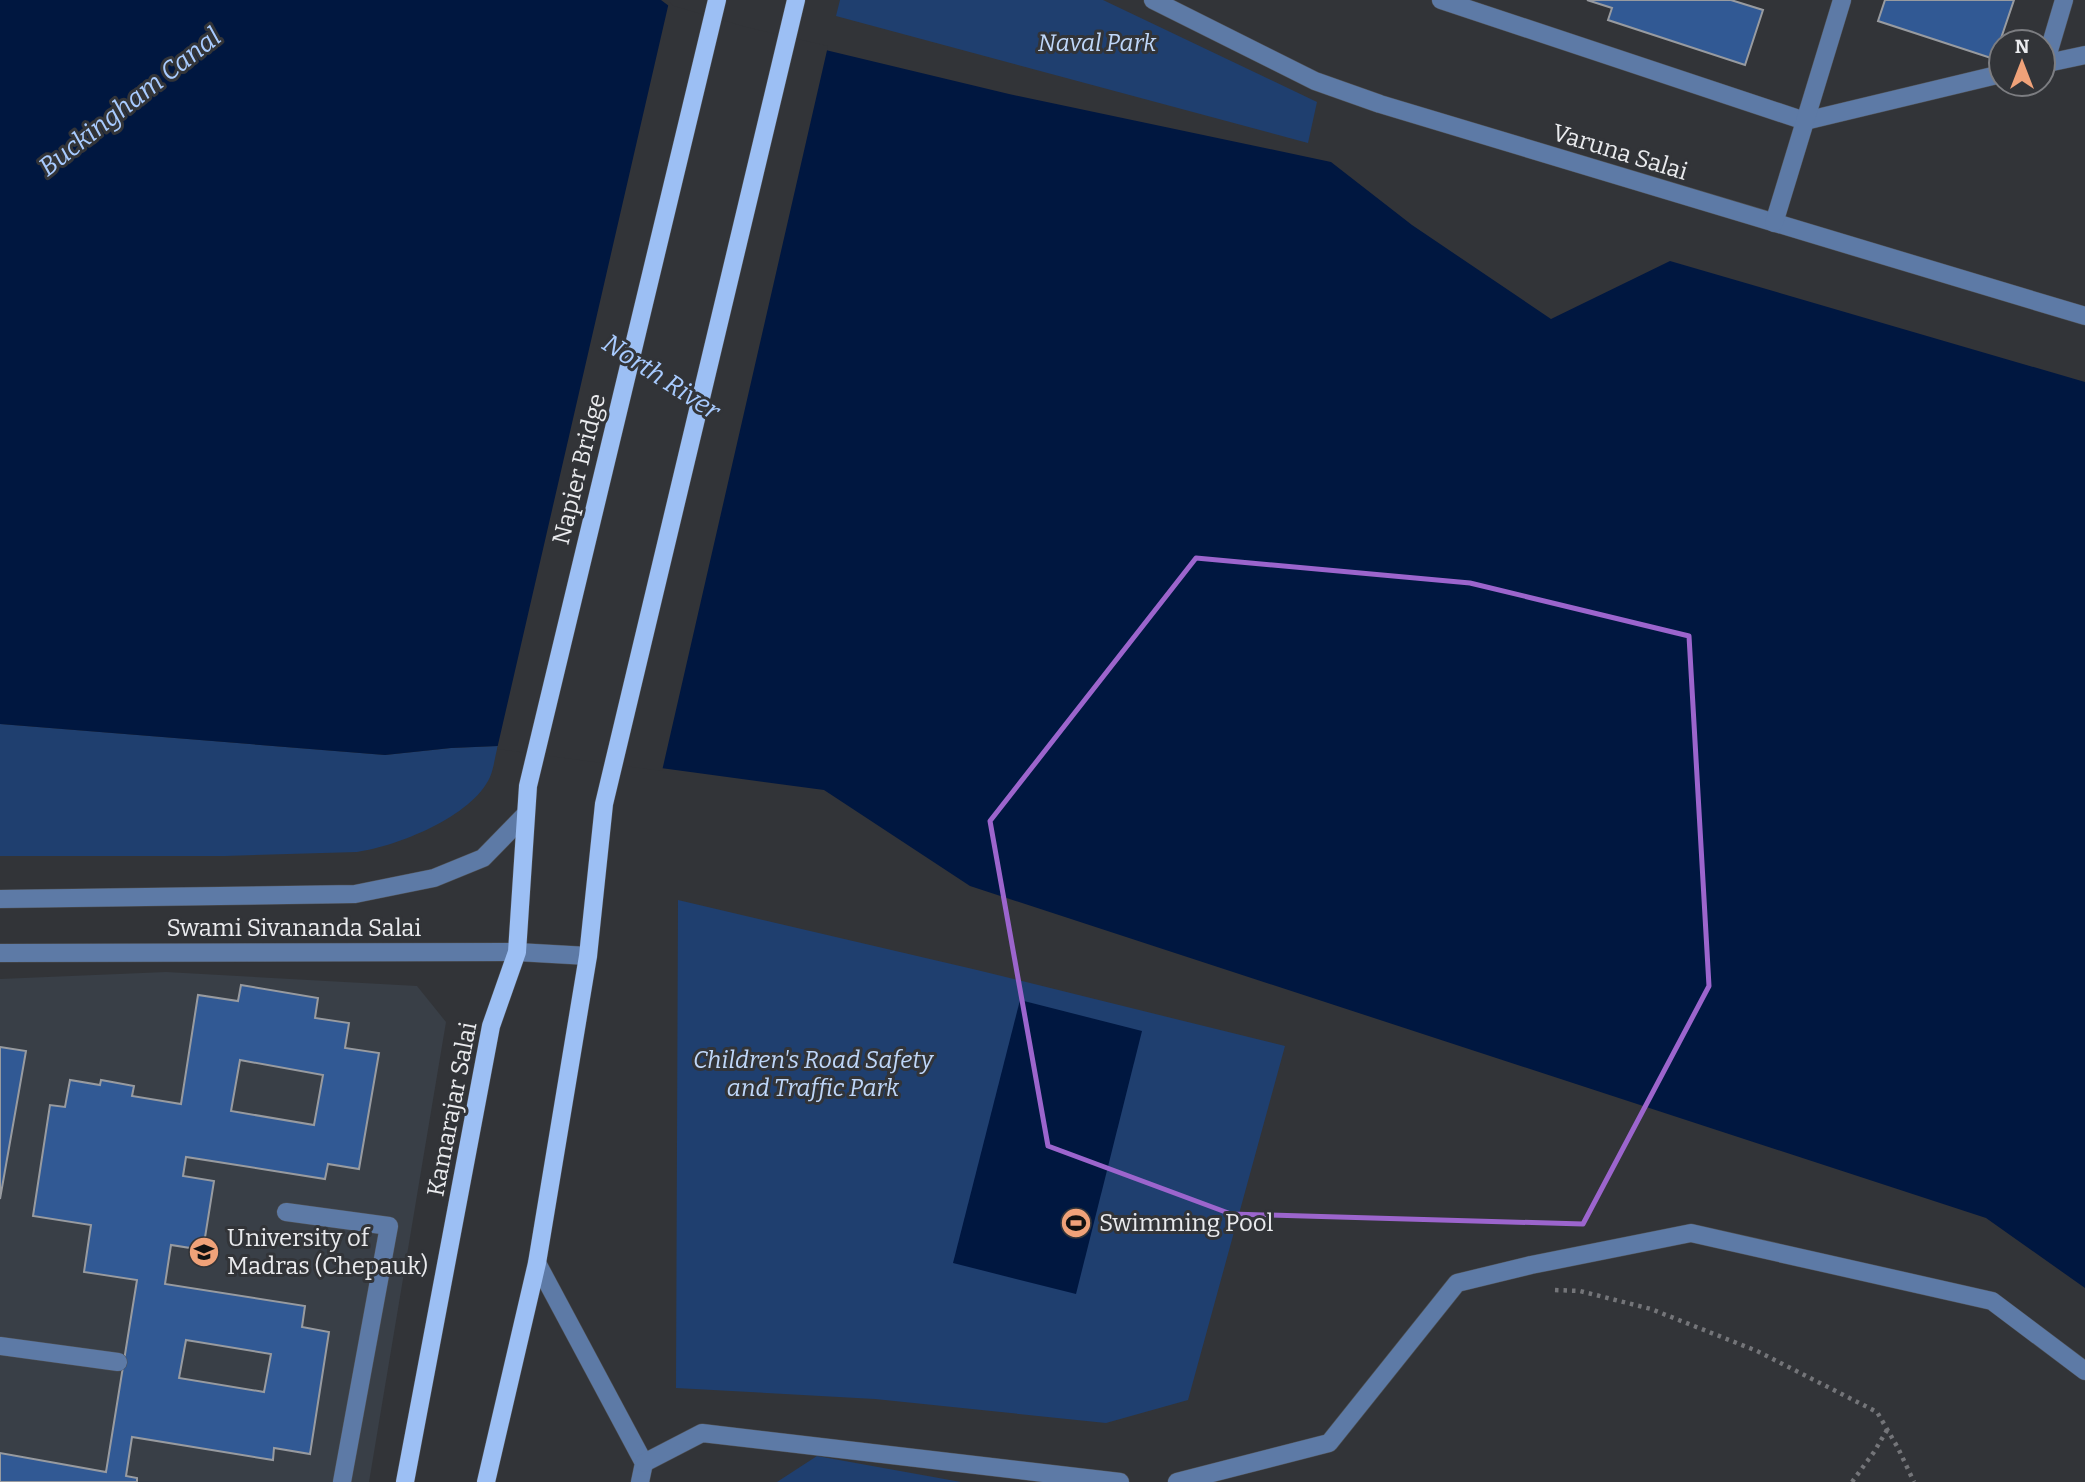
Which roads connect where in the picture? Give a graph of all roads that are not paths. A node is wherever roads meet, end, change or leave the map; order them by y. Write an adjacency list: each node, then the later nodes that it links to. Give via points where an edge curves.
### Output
1 (717, 0): 14 (main road, Napier Bridge)
2 (796, 0): 19 (main road, via 604,804)
3 (1153, 0): 12 (street, Varuna Salai, via 1334,88)
4 (1441, 0): 11 (street)
5 (1842, 0): 11 (street)
6 (2064, 0): 7 (street)
7 (2055, 28)
8 (2085, 55): 9 (street)
9 (2057, 61)
10 (1987, 77): 11 (street)
11 (1805, 121): 12 (street)
12 (1774, 223): 13 (street, Varuna Salai)
13 (2085, 316)
14 (528, 786): 15 (main road, Kamarajar Salai)
15 (524, 816): 16 (street, Swami Sivananda Salai, via 483,858 434,878 355,894); 17 (main road, Kamarajar Salai)
16 (0, 899)
17 (517, 952): 18 (street, Swami Sivananda Salai); 19 (street, Swami Sivananda Salai); 27 (main road, Kamarajar Salai, via 491,1026)
18 (0, 953)
19 (588, 956): 21 (main road)
20 (286, 1212): 26 (street, via 389,1226)
21 (537, 1263): 25 (street); 28 (main road)
22 (0, 1346): 23 (street)
23 (118, 1362)
24 (2085, 1371): 31 (street, via 1992,1301 1691,1233 1457,1283 1329,1443)
25 (644, 1463): 29 (street); 30 (street, via 702,1433)
26 (342, 1482)
27 (405, 1482)
28 (486, 1482)
29 (640, 1482)
30 (1120, 1482)
31 (1177, 1482)

